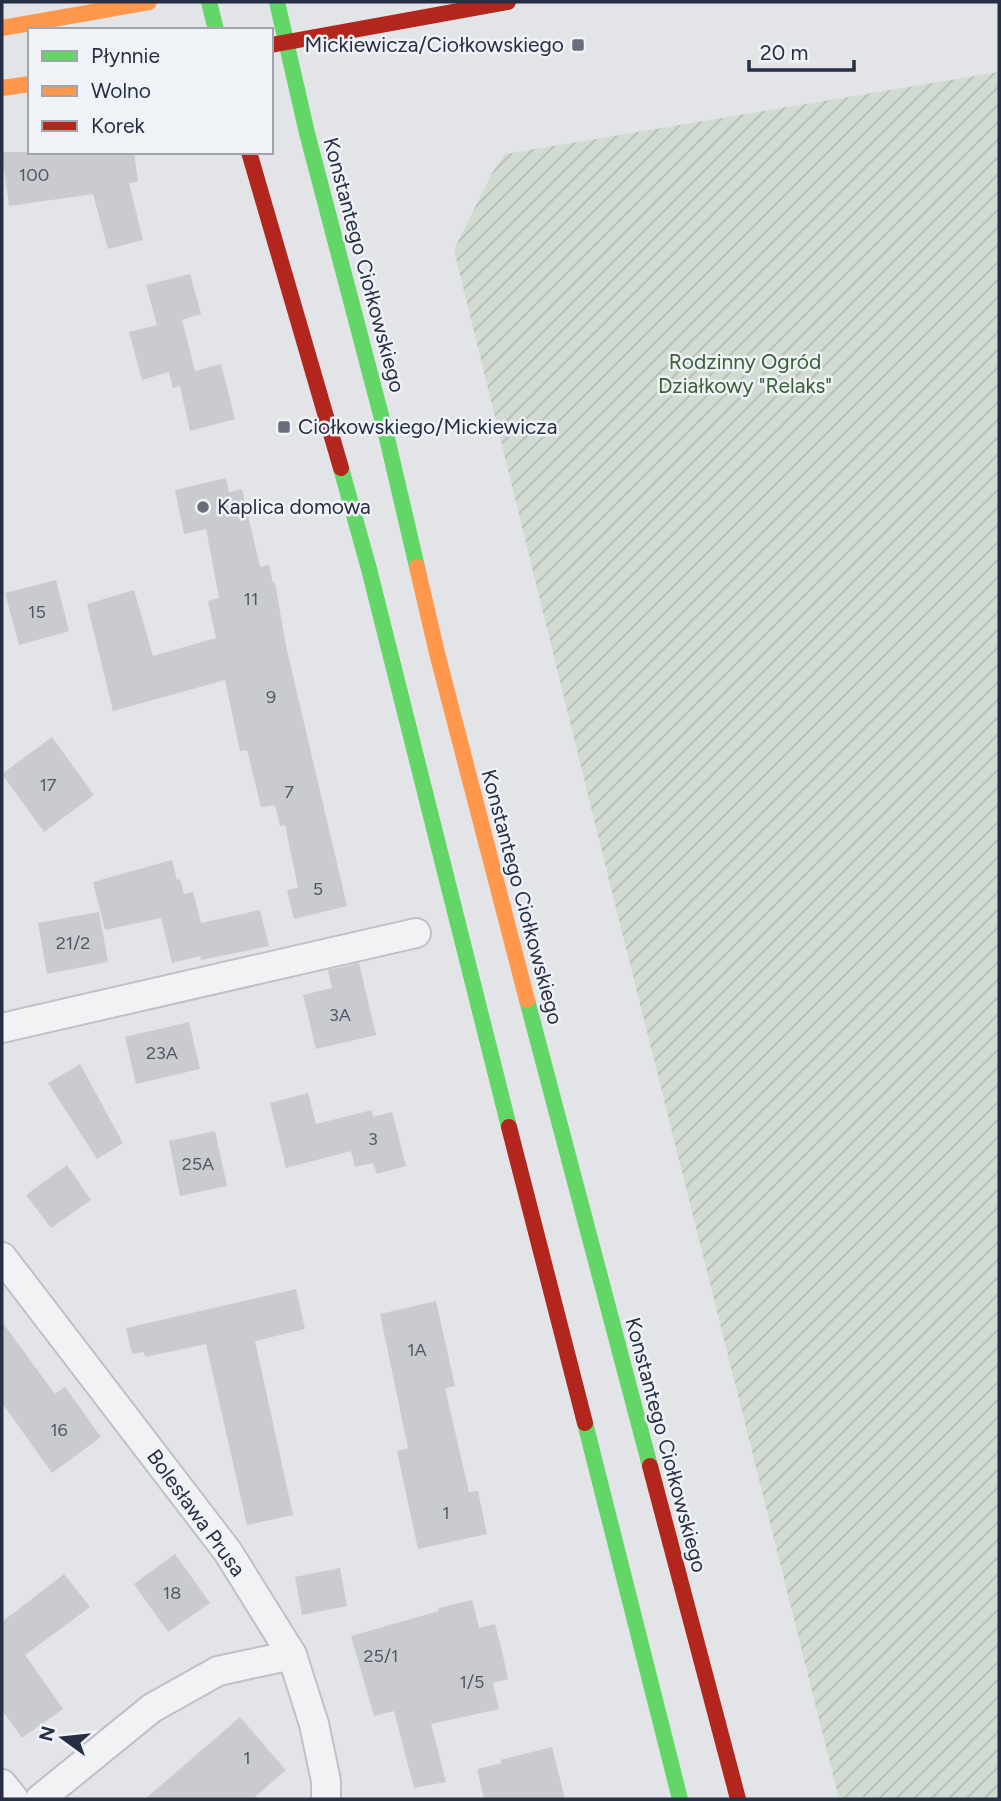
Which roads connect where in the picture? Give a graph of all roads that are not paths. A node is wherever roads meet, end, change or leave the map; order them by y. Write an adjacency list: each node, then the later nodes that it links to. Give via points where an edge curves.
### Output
1 (149, 2): 7 (main road)
2 (209, 2): 10 (main road)
3 (277, 2): 11 (main road, Konstantego Ciołkowskiego)
4 (437, 2): 6 (main road)
5 (508, 2): 6 (main road)
6 (452, 11): 11 (main road)
7 (68, 17): 8 (main road); 9 (main road, via 79,19)
8 (2, 28)
9 (88, 28)
10 (216, 28)
11 (278, 43): 17 (main road, Konstantego Ciołkowskiego)
12 (28, 84): 13 (main road)
13 (2, 88)
14 (250, 154): 18 (main road)
15 (303, 183): 17 (main road)
16 (275, 192): 18 (main road)
17 (326, 203): 28 (main road, Konstantego Ciołkowskiego, via 517,967)
18 (265, 213): 27 (main road, via 369,569)
19 (416, 933): 20 (street)
20 (2, 1028)
21 (2, 1257): 22 (street, Bolesława Prusa, via 228,1552)
22 (292, 1655): 25 (street, via 218,1671 152,1708); 26 (street, Bolesława Prusa, via 314,1724)
23 (2, 1784): 24 (street)
24 (14, 1799)
25 (40, 1799)
26 (326, 1799)
27 (680, 1799)
28 (738, 1799)

